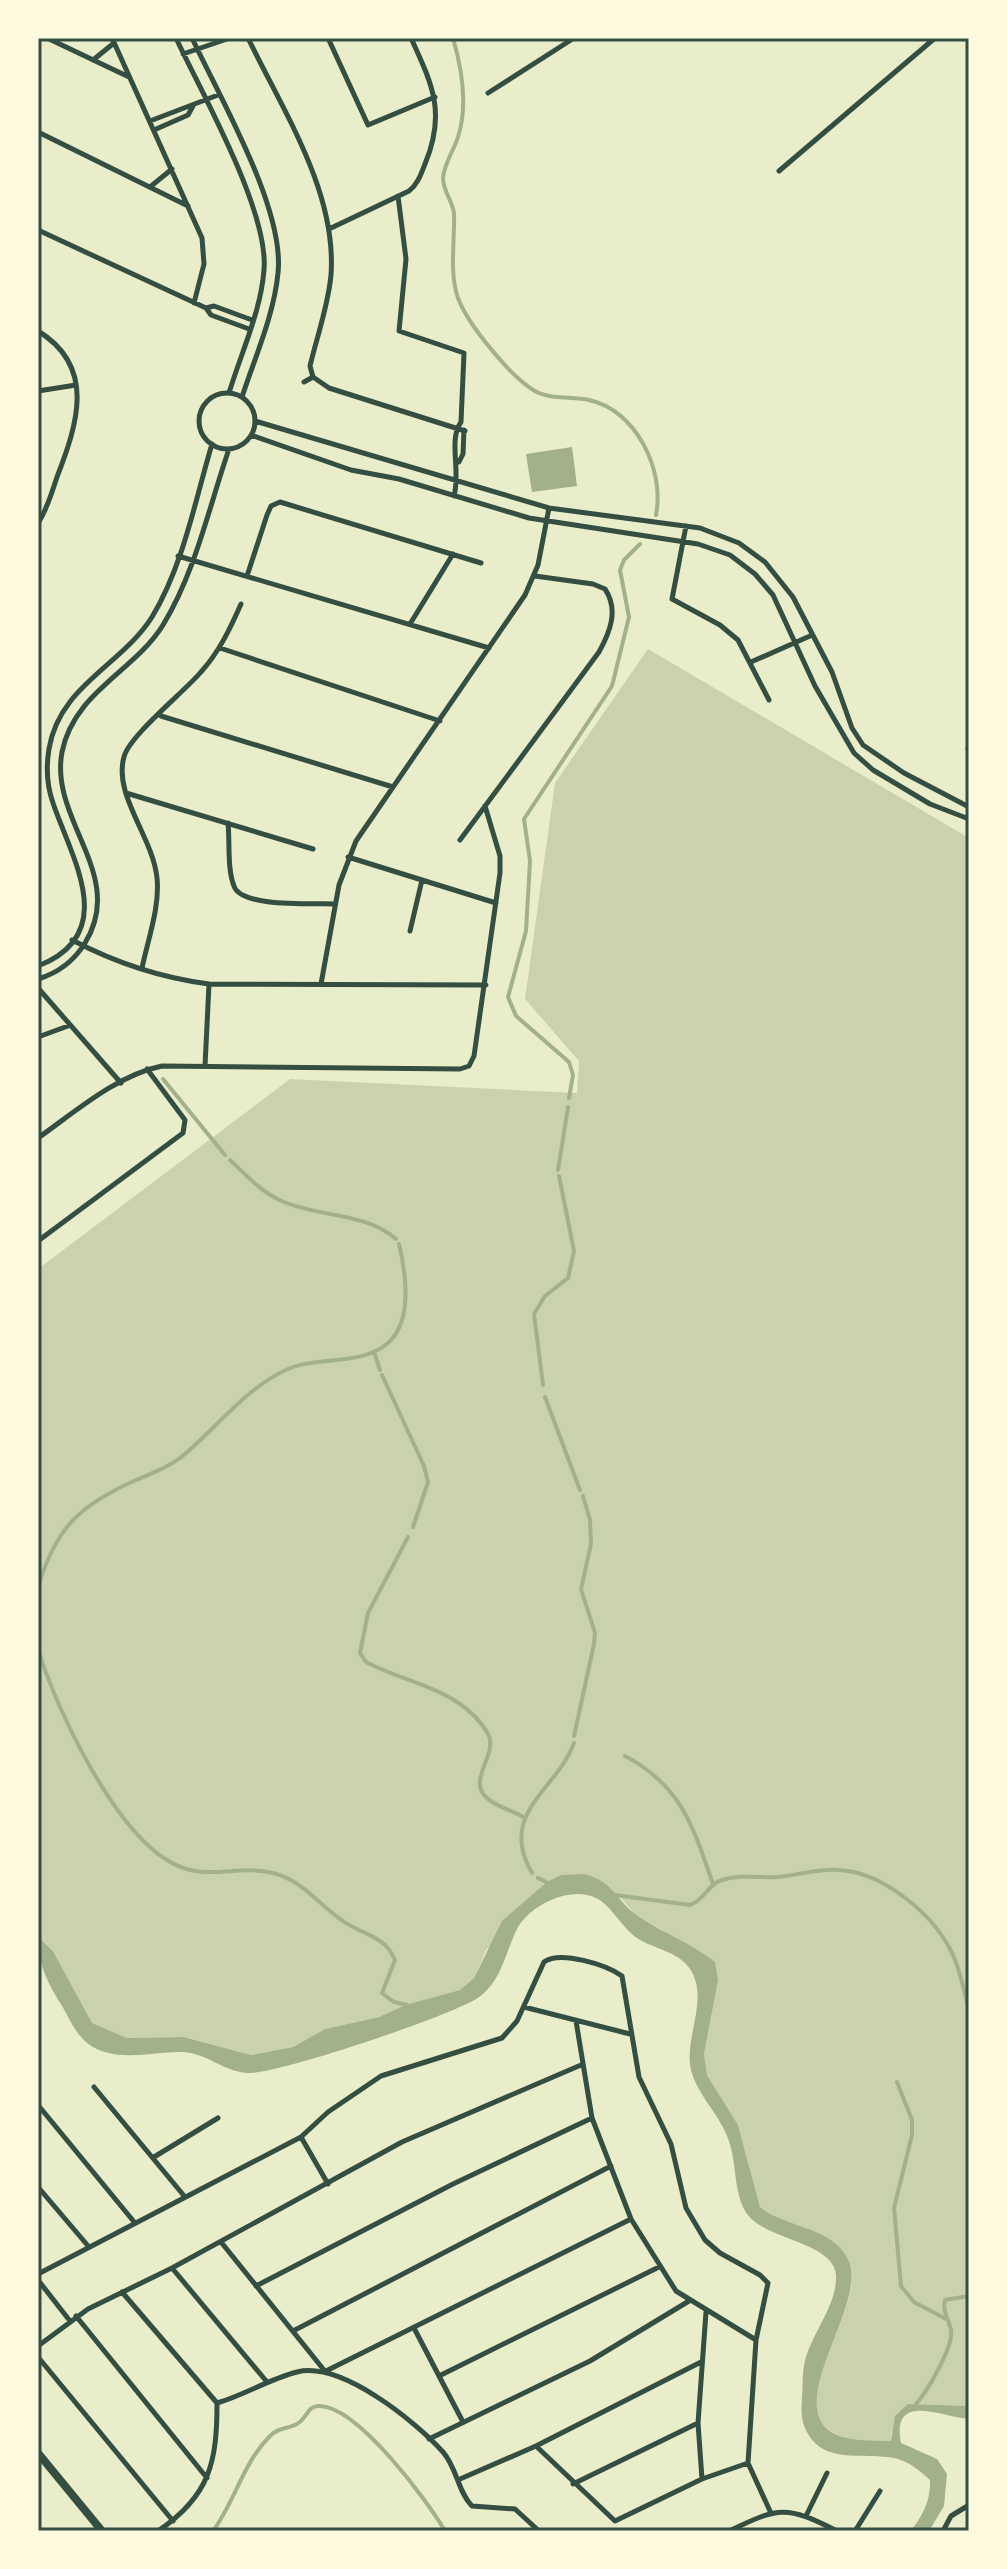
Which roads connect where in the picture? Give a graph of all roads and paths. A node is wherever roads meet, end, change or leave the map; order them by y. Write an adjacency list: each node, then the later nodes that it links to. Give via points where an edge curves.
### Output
1 (47, 38): 14 (street)
2 (176, 38): 13 (street)
3 (192, 38): 12 (street)
4 (230, 38): 11 (street, via 215,45)
5 (248, 38): 29 (street, via 316,181)
6 (328, 38): 18 (street, via 368,125)
7 (411, 38): 18 (street)
8 (574, 38): 16 (street)
9 (935, 38): 25 (street)
10 (113, 40): 14 (street); 15 (street)
11 (209, 41): 12 (street)
12 (197, 48): 13 (street); 17 (street)
13 (183, 54): 19 (street)
14 (93, 60): 15 (street)
15 (130, 78): 21 (street)
16 (488, 93)
17 (218, 95): 19 (street); 41 (street, via 270,207 279,258 273,302)
18 (435, 97): 27 (street, via 434,141 416,185)
19 (205, 101): 20 (street); 33 (street, via 260,226 264,270)
20 (193, 106): 21 (street); 22 (street, via 188,115)
21 (150, 121): 22 (street)
22 (154, 130): 24 (street)
23 (38, 132): 26 (street)
24 (172, 169): 26 (street); 28 (street)
25 (779, 171)
26 (150, 187): 28 (street)
27 (398, 196): 29 (street); 43 (street, via 406,259 399,331 464,353)
28 (189, 206): 31 (street, via 205,250)
29 (329, 229): 36 (street, via 330,281 310,366)
30 (38, 230): 31 (street)
31 (194, 303): 32 (street)
32 (206, 308): 33 (street); 34 (street, via 211,315)
33 (252, 320): 34 (street)
34 (249, 329): 40 (street)
35 (38, 331): 38 (street, via 67,360)
36 (313, 377): 37 (street); 44 (street, via 329,388)
37 (304, 382)
38 (77, 385): 39 (street); 54 (street, via 75,427)
39 (38, 391)
40 (229, 393): 41 (street); 47 (street, via 211,397 200,412 200,430)
41 (242, 397): 42 (street)
42 (255, 421): 46 (street); 50 (street)
43 (461, 422): 44 (street); 45 (street)
44 (456, 428): 45 (street); 49 (street)
45 (465, 431): 49 (street)
46 (251, 435): 48 (street); 51 (street, via 351,470)
47 (212, 444): 48 (street); 58 (street)
48 (229, 449): 59 (street)
49 (459, 462): 50 (street)
50 (458, 482): 51 (street); 52 (street)
51 (454, 496): 53 (street)
52 (549, 508): 53 (street); 55 (street)
53 (546, 522): 56 (street); 62 (street)
54 (38, 523)
55 (686, 526): 56 (street); 65 (street, via 725,536 765,562 793,597)
56 (683, 541): 66 (street, via 719,550 755,574 780,606); 69 (street, via 672,599 730,633)
57 (453, 554): 60 (street); 61 (street, via 273,500); 64 (street)
58 (178, 556): 59 (street); 88 (street, via 151,619 75,693 52,735 49,787 85,893)
59 (191, 559): 61 (street); 89 (street, via 162,628 87,702 62,751 64,798 98,890 97,914)
60 (481, 563)
61 (247, 576): 64 (street)
62 (535, 576): 68 (street); 77 (street, via 605,589 610,630)
63 (241, 604): 67 (street)
64 (410, 625): 68 (street)
65 (810, 636): 66 (street); 73 (street, via 832,672)
66 (797, 642): 69 (street); 74 (street)
67 (220, 648): 71 (street); 72 (street)
68 (489, 648): 72 (street)
69 (751, 662): 70 (street)
70 (769, 700)
71 (160, 716): 75 (street); 76 (street, via 131,740 124,754)
72 (440, 721): 75 (street)
73 (852, 728): 74 (street); 78 (street, via 881,759)
74 (842, 733): 79 (street, via 873,770 943,811)
75 (393, 787): 83 (street)
76 (126, 792): 80 (street); 91 (street, via 157,879)
77 (485, 806): 81 (street); 85 (street, via 500,856)
78 (969, 807)
79 (969, 819)
80 (228, 823): 82 (street); 86 (street, via 237,898)
81 (460, 840)
82 (313, 849)
83 (348, 857): 84 (street); 86 (street)
84 (422, 880): 85 (street); 87 (street)
85 (496, 903): 95 (street)
86 (335, 904): 94 (street)
87 (410, 931)
88 (72, 940): 89 (street); 90 (street, via 60,955)
89 (83, 946): 91 (street); 92 (street, via 70,963)
90 (38, 966)
91 (142, 968): 93 (street)
92 (38, 979)
93 (209, 984): 94 (street); 99 (street)
94 (321, 984): 95 (street)
95 (486, 985): 99 (street, via 474,1056 465,1068)
96 (38, 988): 97 (street)
97 (68, 1026): 98 (street); 101 (street)
98 (38, 1038)
99 (205, 1066): 100 (street)
100 (147, 1069): 101 (street); 103 (street, via 185,1120 183,1133)
101 (121, 1083): 102 (street)
102 (38, 1138)
103 (38, 1241)
104 (524, 2007): 105 (street); 106 (street, via 544,1962 566,1958 622,1976); 112 (street, via 502,2038 381,2076)
105 (576, 2021): 106 (street); 107 (street)
106 (630, 2034): 132 (street, via 644,2093 671,2144 686,2208 720,2253 768,2283)
107 (581, 2065): 111 (street); 115 (street, via 402,2142)
108 (94, 2087): 113 (street)
109 (38, 2105): 119 (street)
110 (218, 2118): 113 (street)
111 (592, 2118): 114 (street); 125 (street)
112 (301, 2137): 115 (street); 117 (street)
113 (154, 2157): 117 (street)
114 (611, 2166): 118 (street); 131 (street)
115 (328, 2184): 120 (street)
116 (38, 2187): 121 (street)
117 (185, 2197): 119 (street)
118 (631, 2219): 122 (street); 130 (street)
119 (135, 2223): 121 (street)
120 (221, 2242): 123 (street); 125 (street)
121 (89, 2247): 124 (street)
122 (659, 2267): 127 (street); 137 (street)
123 (172, 2268): 126 (street); 138 (street)
124 (38, 2277): 129 (street)
125 (256, 2286): 131 (street)
126 (122, 2292): 129 (street); 139 (street)
127 (689, 2301): 128 (street); 140 (street, via 590,2361)
128 (706, 2312): 132 (street); 135 (street)
129 (73, 2318): 133 (street); 147 (street)
130 (414, 2328): 136 (street); 137 (street)
131 (293, 2331): 136 (street)
132 (756, 2340): 145 (street)
133 (38, 2346)
134 (38, 2357): 155 (street)
135 (701, 2362): 141 (street); 143 (street)
136 (325, 2371): 138 (street, via 299,2371); 142 (street, via 364,2389)
137 (441, 2375): 140 (street)
138 (267, 2382): 139 (street)
139 (217, 2403): 147 (street, via 217,2440)
140 (463, 2422): 142 (street)
141 (698, 2423): 149 (street); 150 (street)
142 (429, 2439): 148 (street)
143 (536, 2446): 148 (street); 150 (street)
144 (38, 2453): 156 (main road)
145 (748, 2463): 149 (street); 153 (street)
146 (827, 2473): 154 (street)
147 (208, 2479): 155 (street)
148 (460, 2479): 158 (street, via 472,2506 515,2509)
149 (702, 2479): 150 (street, via 615,2521)
150 (573, 2484)
151 (880, 2491): 161 (street)
152 (969, 2505): 162 (street, via 951,2516)
153 (770, 2511): 154 (street); 159 (street)
154 (806, 2516): 160 (street)
155 (173, 2521): 157 (street)
156 (102, 2531)
157 (158, 2531)
158 (539, 2531)
159 (729, 2531)
160 (837, 2531)
161 (855, 2531)
162 (943, 2531)

